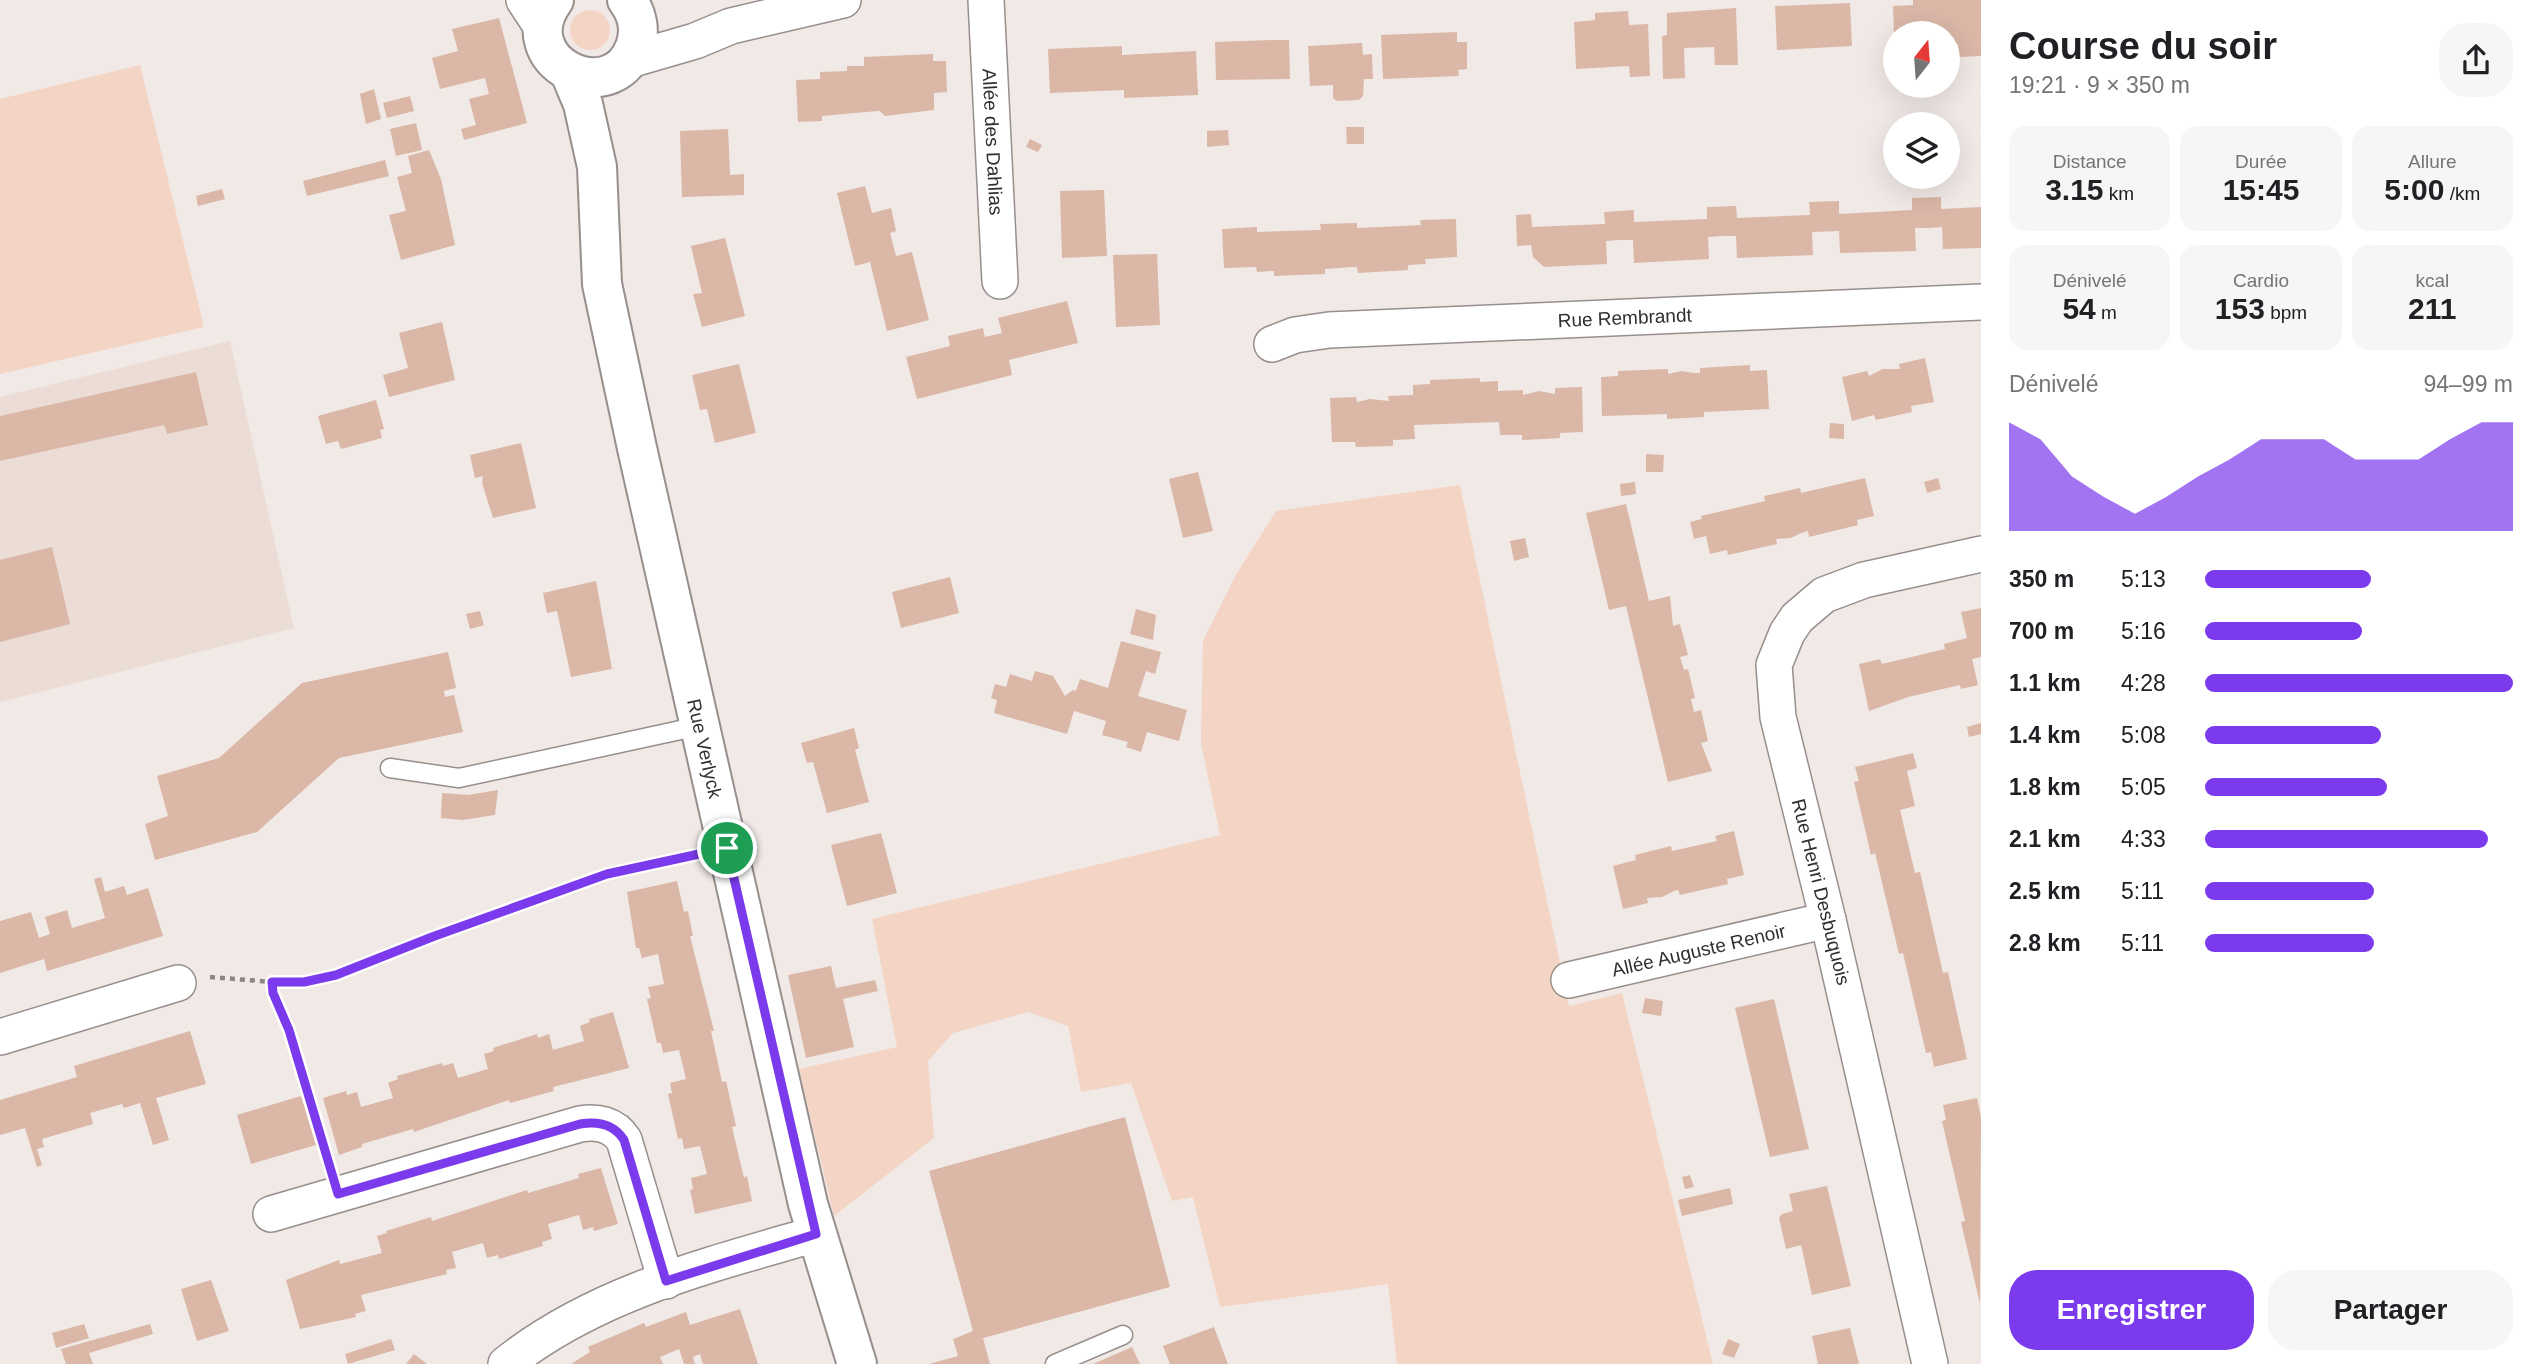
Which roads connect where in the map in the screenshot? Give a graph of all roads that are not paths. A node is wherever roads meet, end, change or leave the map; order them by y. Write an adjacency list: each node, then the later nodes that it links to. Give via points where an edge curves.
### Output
1 (843, 0): 5 (street)
2 (986, 0): 9 (street, Allée des Dahlias)
3 (631, 8): 5 (street, via 656,26 675,30); 6 (street, Rue Verlyck, via 636,43)
4 (540, 10): 7 (street, Rue Verlyck, via 548,52)
5 (731, 26): 6 (street)
6 (622, 65): 7 (street, via 605,76); 8 (street, Rue Verlyck, via 606,109)
7 (570, 73): 8 (street, Rue Verlyck, via 583,104)
8 (597, 167): 13 (street, Rue Verlyck, via 600,262 607,309)
9 (1000, 281)
10 (1981, 302): 11 (street, Rue Rembrandt, via 1329,330)
11 (1272, 344)
12 (1981, 554): 15 (street, Rue Henri Desbuquois, via 1864,580 1824,595 1797,618 1779,649 1774,698)
13 (699, 726): 14 (lane, via 459,778); 20 (street, Rue Verlyck)
14 (390, 768)
15 (1828, 920): 16 (street, Allée Auguste Renoir); 26 (street, Rue Henri Desbuquois)
16 (1569, 980)
17 (178, 983): 18 (street)
18 (0, 1037)
19 (271, 1214): 21 (street, via 580,1124 606,1125 624,1140)
20 (816, 1234): 21 (street); 24 (street, Rue Verlyck)
21 (666, 1281): 23 (street, via 570,1320)
22 (1123, 1335): 25 (lane)
23 (506, 1364)
24 (857, 1364)
25 (1055, 1364)
26 (1930, 1364)

